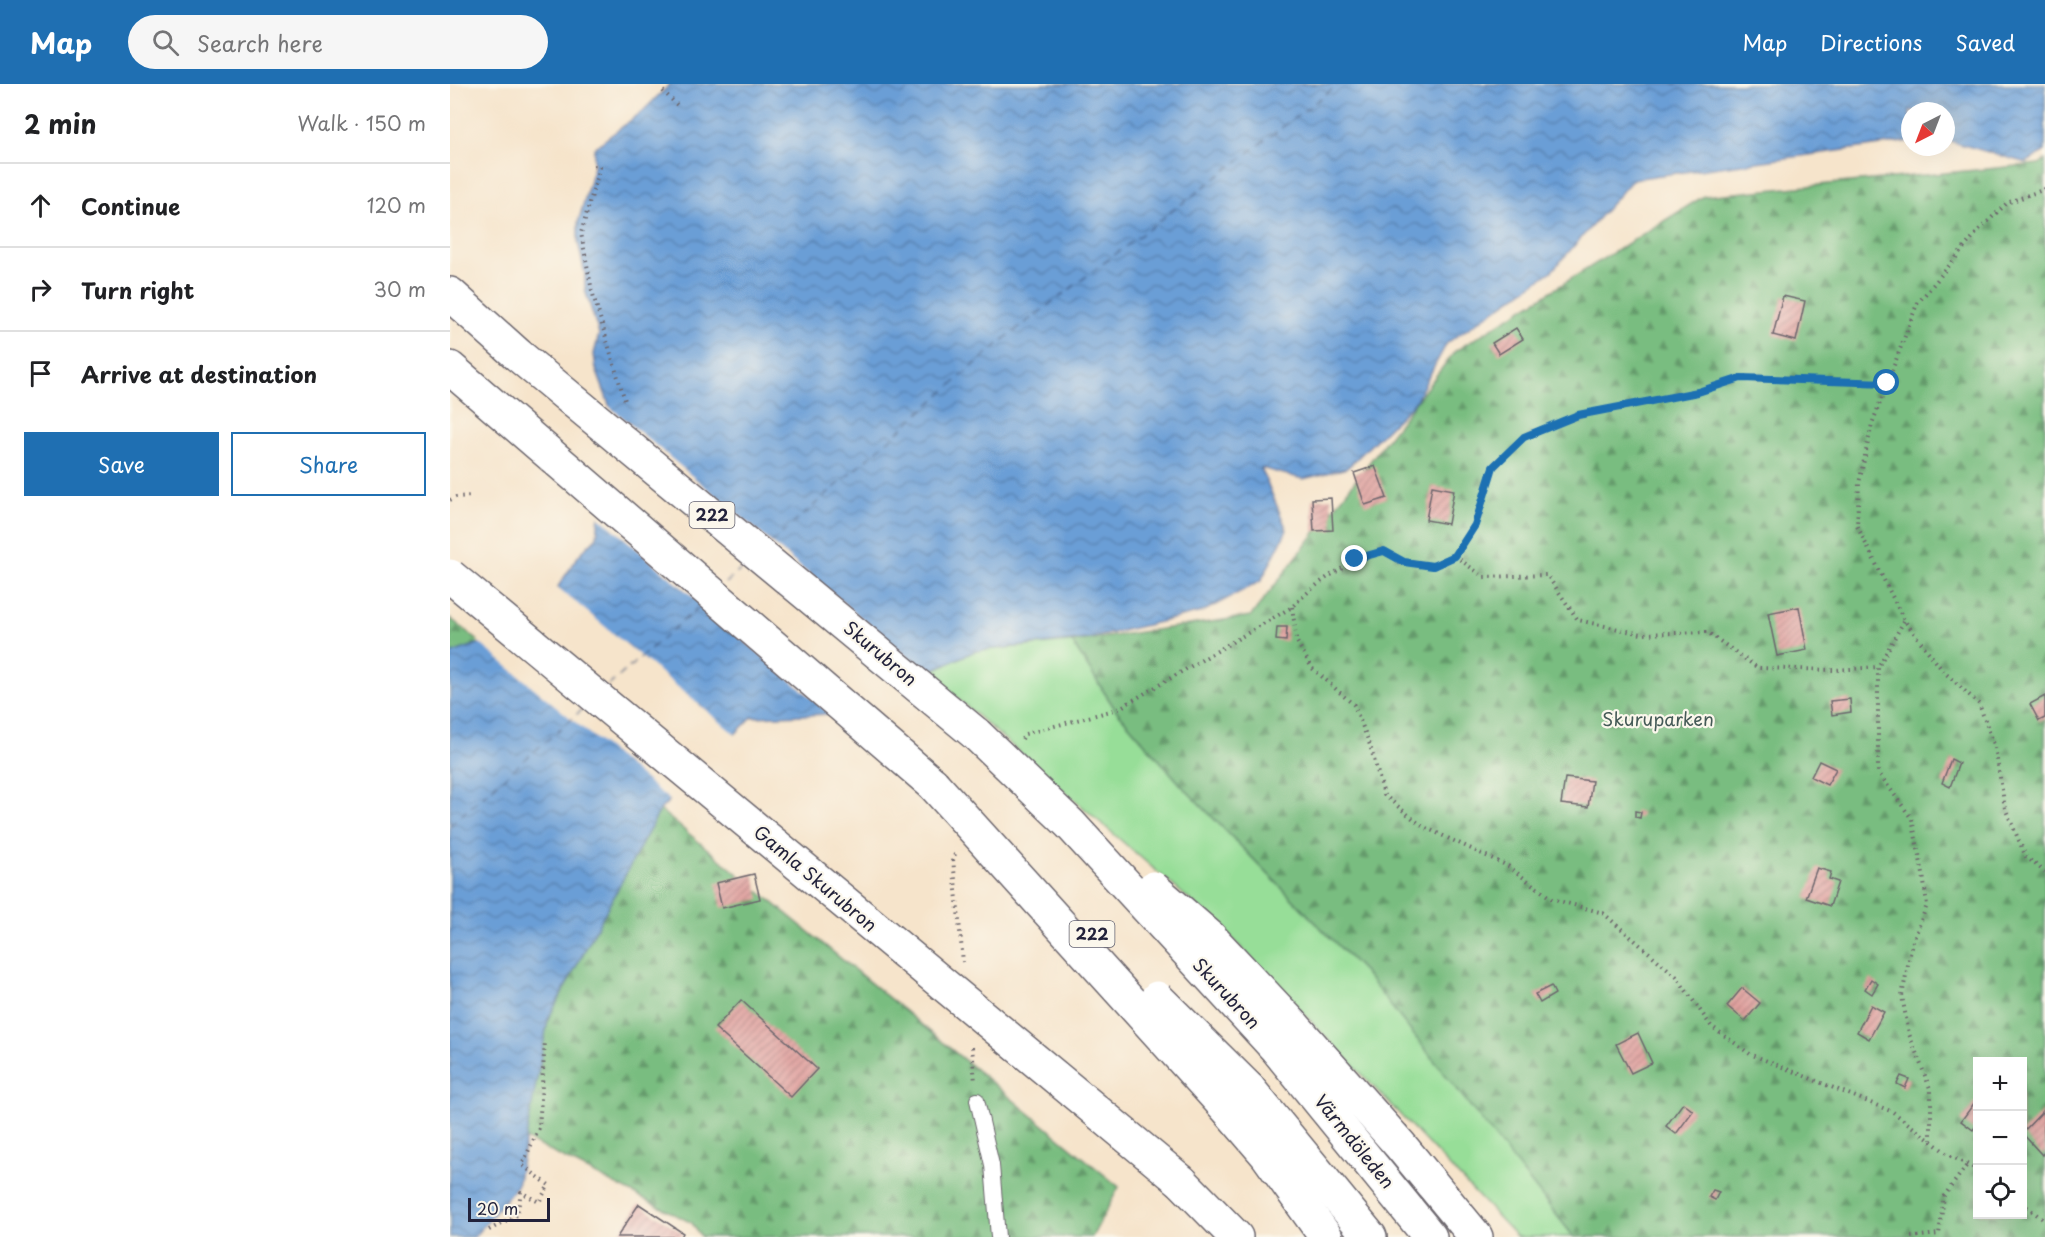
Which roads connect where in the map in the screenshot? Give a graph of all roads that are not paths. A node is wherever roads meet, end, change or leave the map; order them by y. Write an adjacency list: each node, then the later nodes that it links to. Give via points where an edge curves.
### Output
1 (450, 294): 4 (main road, Skurubron / 222, bridge, via 518,355 976,734 1211,938)
2 (450, 369): 6 (main road, bridge, via 933,783)
3 (450, 576): 8 (main road, Gamla Skurubron, bridge, via 1181,1181)
4 (1285, 1037): 11 (main road, Värmdöleden); 12 (main road, via 1400,1145)
5 (977, 1100): 7 (lane, via 992,1165)
6 (1239, 1100): 9 (main road, via 1267,1155); 10 (main road)
7 (998, 1237)
8 (1236, 1237)
9 (1326, 1237)
10 (1370, 1237)
11 (1430, 1237)
12 (1476, 1237)

